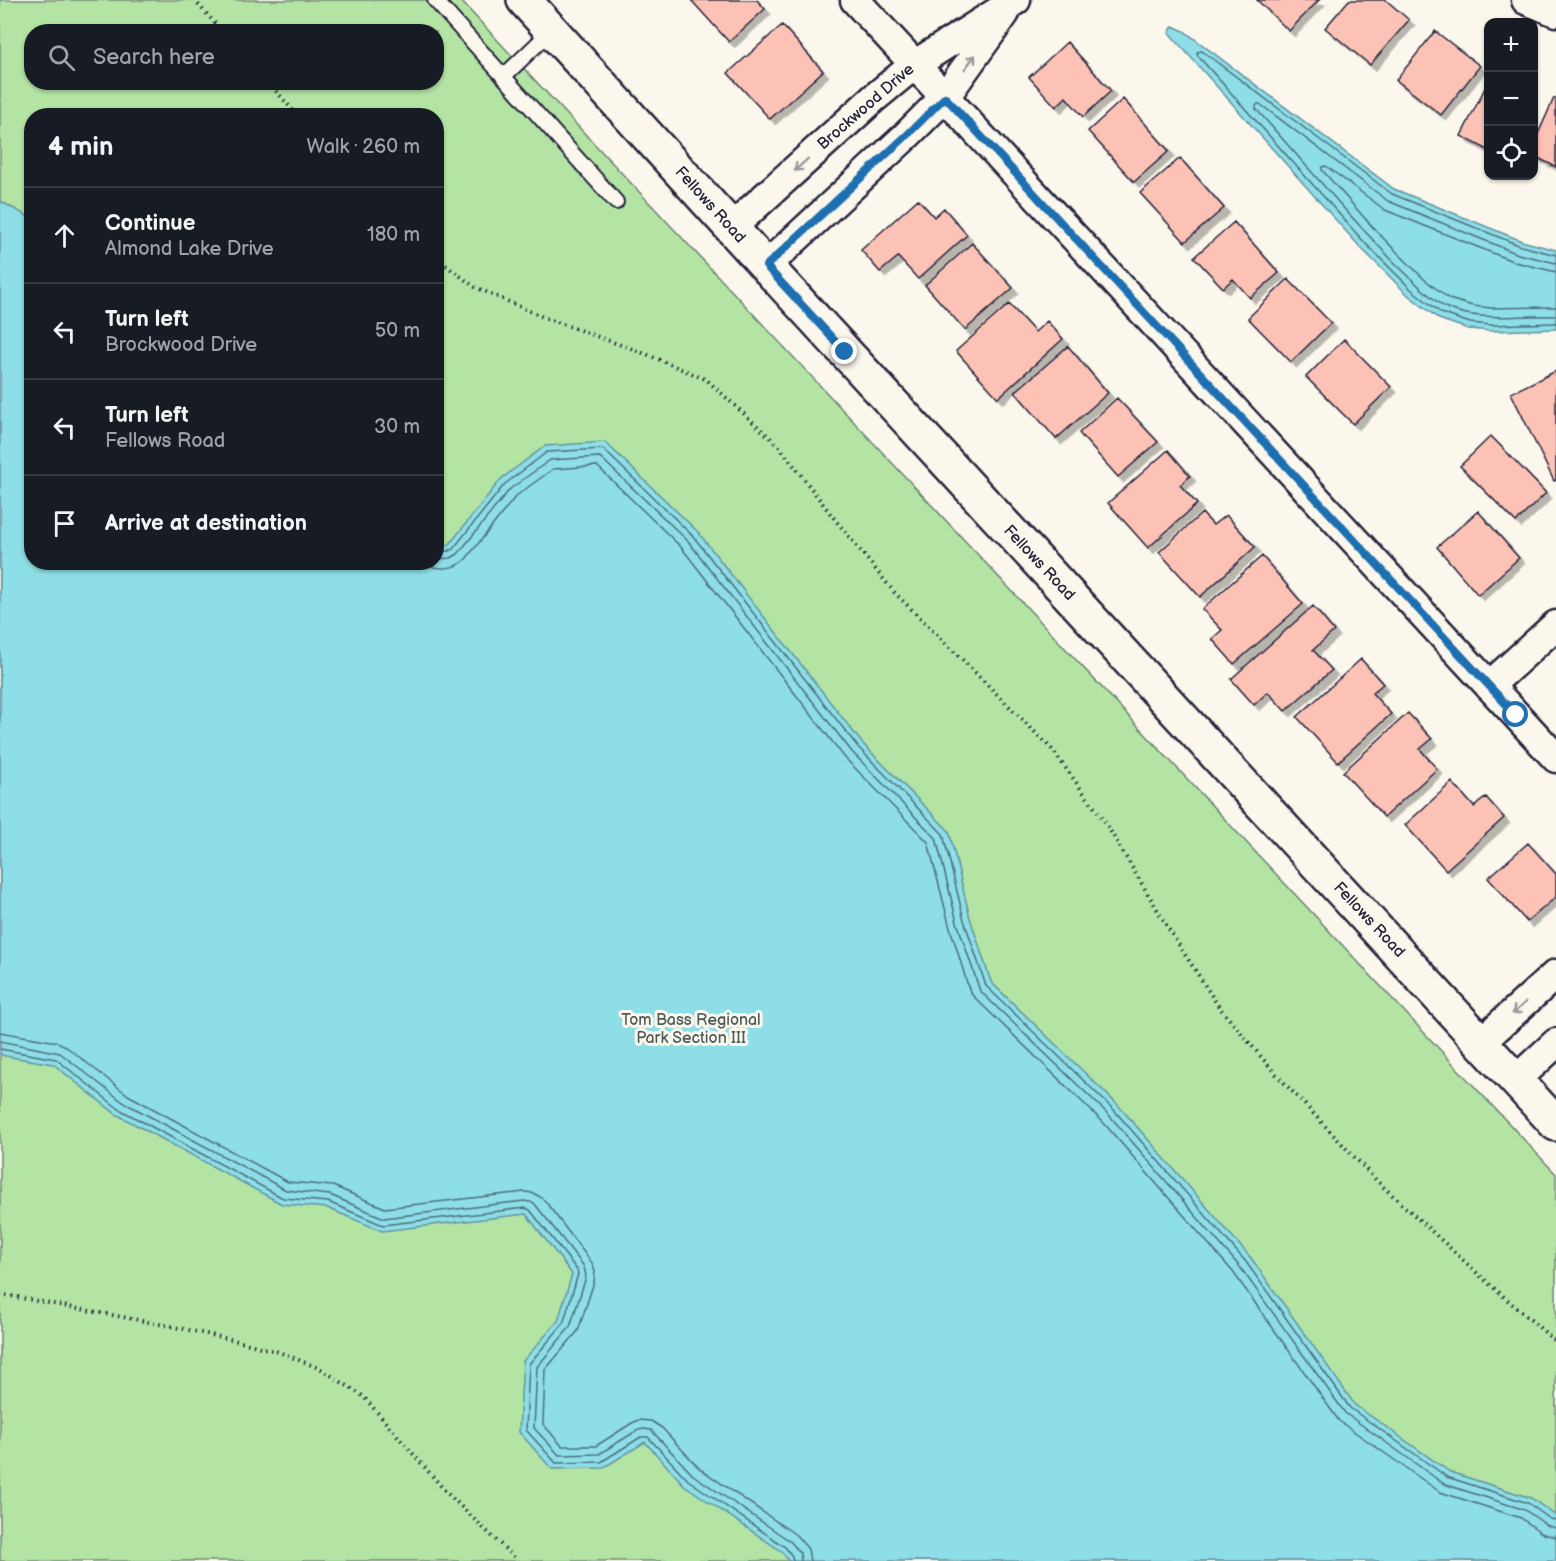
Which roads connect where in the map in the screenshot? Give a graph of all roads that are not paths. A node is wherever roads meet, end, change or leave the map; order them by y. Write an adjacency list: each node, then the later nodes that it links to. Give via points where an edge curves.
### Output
1 (435, 0): 9 (lane)
2 (524, 0): 7 (street, Fellows Road)
3 (855, 0): 8 (street)
4 (1526, 0): 6 (street)
5 (1015, 1): 8 (street, Brockwood Drive); 10 (street, Brockwood Drive, one-way to 5)
6 (1556, 12)
7 (552, 30): 9 (lane); 12 (street, Fellows Road)
8 (914, 64): 10 (street); 12 (street, Brockwood Drive, one-way to 12)
9 (504, 76): 11 (lane)
10 (945, 97): 13 (street, Brockwood Drive); 15 (street)
11 (616, 202)
12 (731, 228): 13 (street, Fellows Road)
13 (766, 266): 18 (street, Fellows Road)
14 (1556, 626): 15 (street)
15 (1490, 686): 16 (street)
16 (1556, 758)
17 (1556, 974): 18 (street, one-way to 18)
18 (1481, 1042): 20 (street, Fellows Road)
19 (1556, 1043): 20 (street)
20 (1516, 1080): 21 (street, Fellows Road)
21 (1556, 1124)

